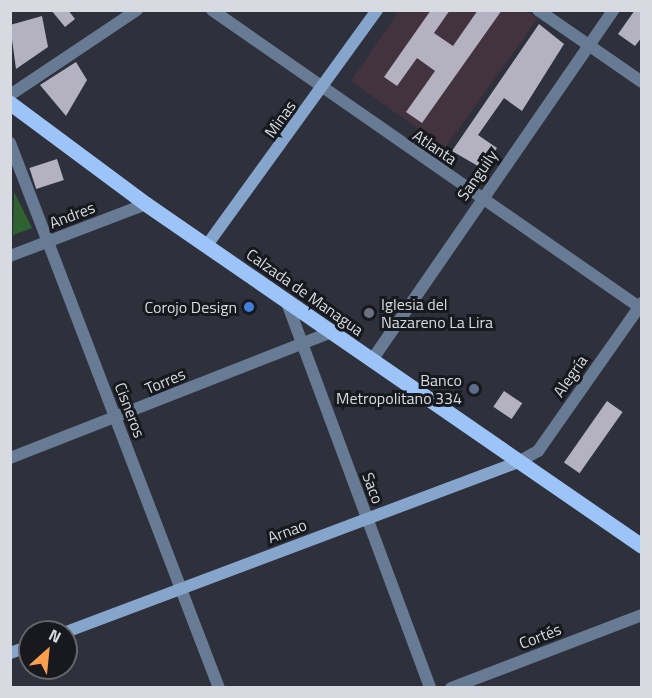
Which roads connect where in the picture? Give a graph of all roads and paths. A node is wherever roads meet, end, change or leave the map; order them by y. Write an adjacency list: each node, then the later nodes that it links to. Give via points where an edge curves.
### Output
1 (137, 10): 9 (street)
2 (212, 10): 8 (street, Atlanta)
3 (377, 10): 8 (street, Minas)
4 (538, 10): 6 (street)
5 (613, 10): 6 (street, Sanguily)
6 (588, 44): 7 (street); 12 (street, Sanguily)
7 (642, 82)
8 (321, 90): 12 (street, Atlanta); 15 (street, Minas)
9 (10, 94)
10 (10, 103): 13 (main road, Calzada de Managua)
11 (10, 143): 14 (street, Cisneros)
12 (482, 198): 18 (street, Atlanta); 21 (street, Sanguily)
13 (146, 204): 14 (street, Andres); 15 (main road, Calzada de Managua)
14 (48, 242): 16 (street, Andres); 22 (street, Cisneros)
15 (207, 245): 17 (main road, Calzada de Managua)
16 (10, 256)
17 (286, 300): 19 (main road, Calzada de Managua); 20 (street, Saco)
18 (641, 306): 24 (street, Alegría, via 538,451)
19 (331, 332): 20 (street, Torres); 21 (main road, Calzada de Managua)
20 (302, 343): 22 (street, Torres); 25 (street, Saco)
21 (372, 360): 24 (main road, Calzada de Managua)
22 (116, 420): 23 (street, Torres); 27 (street, Cisneros)
23 (10, 458)
24 (520, 461): 25 (street, Arnao); 26 (main road, Calzada de Managua)
25 (367, 519): 27 (street, Arnao); 31 (street, Saco)
26 (642, 546)
27 (181, 589): 29 (street, Arnao); 30 (street, Cisneros)
28 (642, 615): 32 (street, Cortés)
29 (78, 628)
30 (219, 687)
31 (430, 687)
32 (451, 687)

